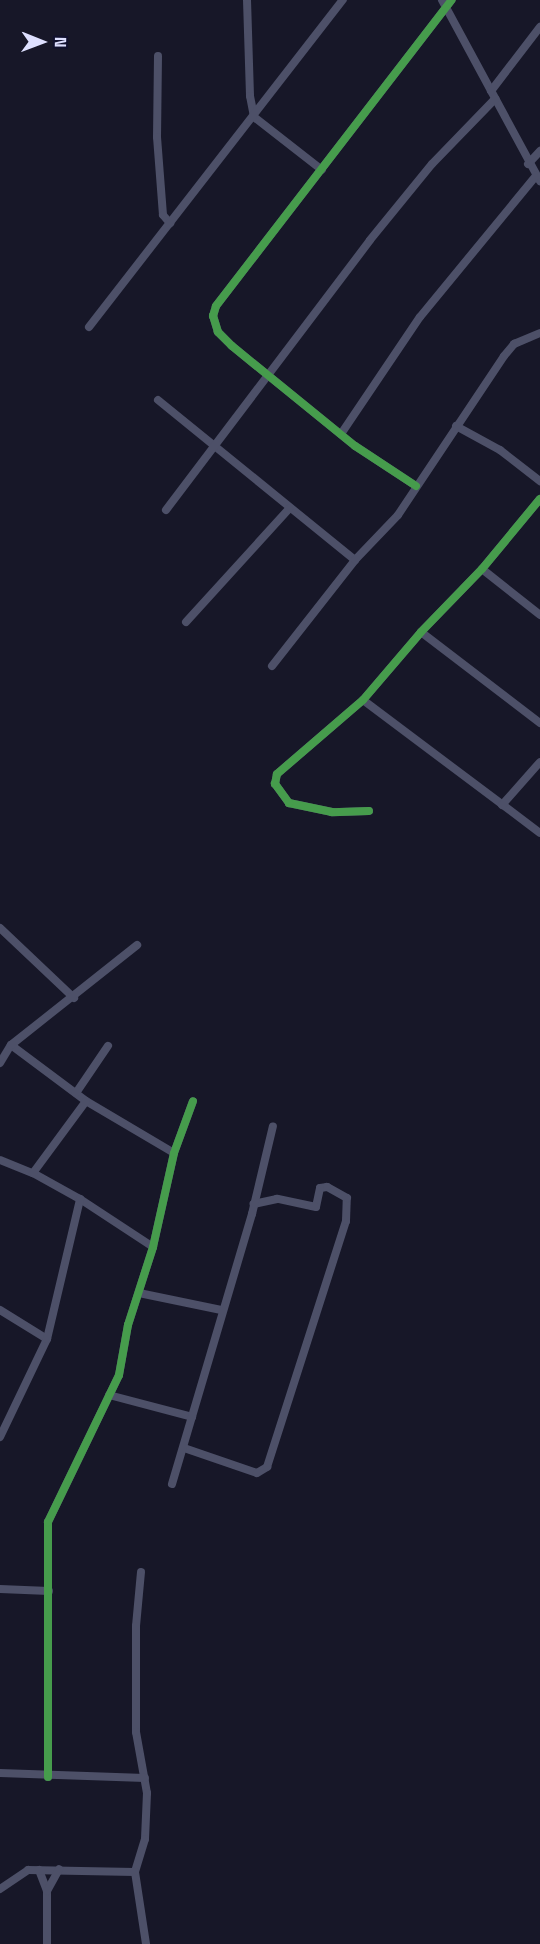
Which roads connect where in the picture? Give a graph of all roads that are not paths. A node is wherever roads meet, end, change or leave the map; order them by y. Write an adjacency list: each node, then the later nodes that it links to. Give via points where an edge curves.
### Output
1 (247, 0): 10 (street)
2 (442, 0): 5 (street)
3 (452, 0): 5 (street)
4 (340, 2): 10 (street)
5 (446, 8): 8 (street); 13 (street)
6 (540, 27): 8 (street)
7 (158, 56): 15 (street, via 157,137 163,215)
8 (491, 91): 9 (street)
9 (495, 99): 12 (street); 18 (street, via 432,164 370,240)
10 (254, 117): 13 (street); 15 (street)
11 (540, 151): 12 (street)
12 (528, 164): 14 (street)
13 (322, 170): 18 (street, via 216,306 213,316 218,332)
14 (538, 179): 21 (street, via 420,317)
15 (170, 223): 16 (street)
16 (88, 327)
17 (540, 333): 20 (street, via 514,344)
18 (271, 376): 21 (street); 22 (street)
19 (158, 400): 22 (street)
20 (456, 426): 23 (street, via 500,450); 24 (street)
21 (341, 434): 24 (street)
22 (216, 448): 26 (street); 27 (street)
23 (540, 481)
24 (416, 486): 28 (street, via 398,514)
25 (540, 499): 29 (street)
26 (289, 509): 28 (street); 31 (street)
27 (166, 510)
28 (355, 560): 33 (street)
29 (482, 569): 30 (street); 32 (street)
30 (540, 615)
31 (186, 622)
32 (421, 632): 34 (street); 35 (street)
33 (272, 666)
34 (363, 700): 37 (street); 38 (street, via 322,740 289,762 277,774 275,784 289,803 306,809)
35 (540, 723)
36 (540, 762): 37 (street)
37 (502, 805): 39 (street)
38 (369, 811)
39 (540, 833)
40 (0, 928): 42 (street)
41 (137, 945): 42 (street)
42 (74, 998): 43 (street)
43 (11, 1045): 45 (street); 46 (street)
44 (108, 1046): 46 (street)
45 (1, 1057)
46 (76, 1093): 47 (street)
47 (86, 1101): 50 (street); 52 (street)
48 (193, 1101): 50 (street)
49 (273, 1126): 54 (street)
50 (174, 1154): 55 (street)
51 (0, 1160): 52 (street)
52 (33, 1173): 53 (street)
53 (80, 1199): 55 (street); 59 (street)
54 (254, 1204): 58 (street); 63 (street, via 278,1199 316,1207 320,1188 327,1187 347,1198 346,1221 267,1467 257,1473)
55 (153, 1247): 56 (street)
56 (139, 1293): 58 (street); 60 (street, via 119,1375)
57 (0, 1310): 59 (street)
58 (221, 1310): 61 (street)
59 (47, 1339): 62 (street)
60 (109, 1395): 61 (street); 67 (street, via 48,1522)
61 (192, 1417): 63 (street)
62 (0, 1437)
63 (184, 1448): 64 (street)
64 (171, 1484)
65 (141, 1572): 70 (street, via 136,1626 136,1732)
66 (0, 1589): 67 (street)
67 (49, 1591): 69 (street)
68 (0, 1773): 69 (street)
69 (48, 1777): 70 (street)
70 (145, 1778): 73 (street, via 145,1839)
71 (39, 1869): 72 (street); 74 (street, via 28,1870); 75 (street)
72 (60, 1869): 73 (street); 75 (street)
73 (135, 1872): 77 (street)
74 (0, 1889)
75 (47, 1891): 76 (street)
76 (47, 1944)
77 (146, 1944)

